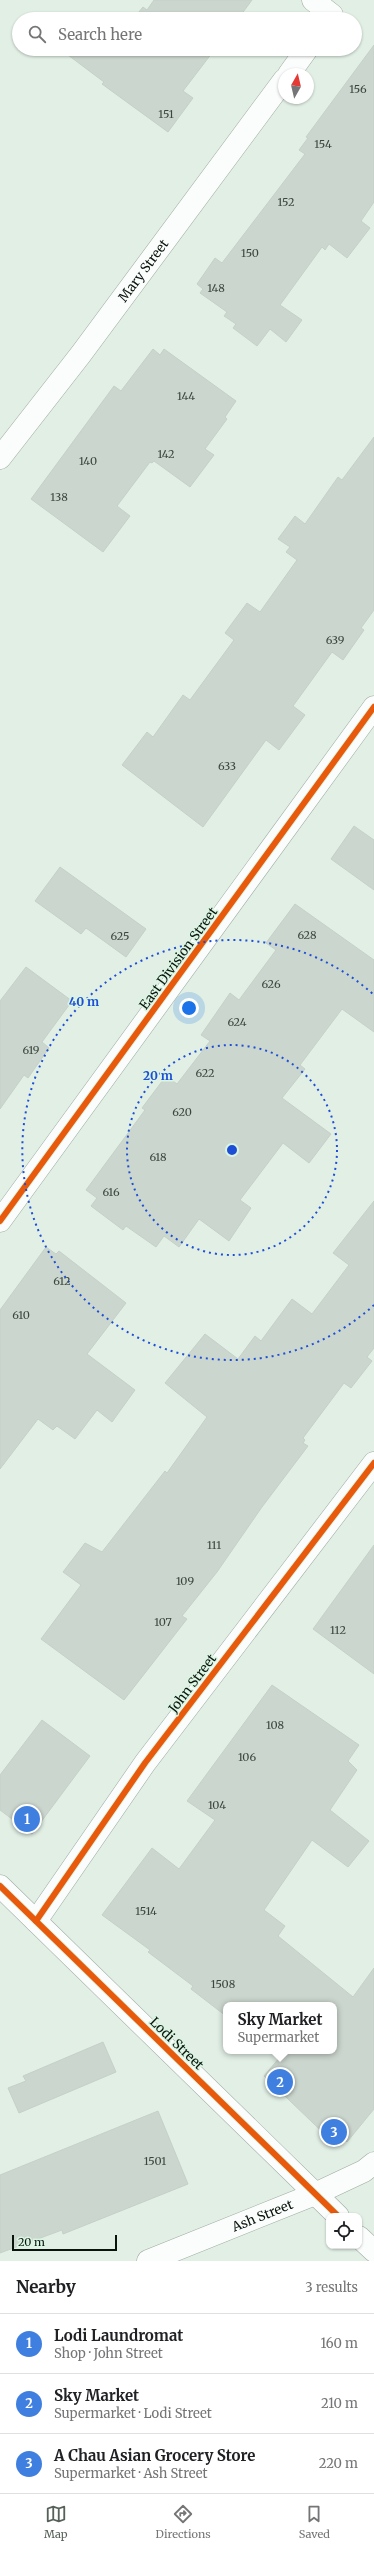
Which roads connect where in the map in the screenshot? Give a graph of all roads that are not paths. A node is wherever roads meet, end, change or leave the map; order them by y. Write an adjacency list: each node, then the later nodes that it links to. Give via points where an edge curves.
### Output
1 (313, 0): 2 (street)
2 (335, 11)
3 (302, 56): 4 (street)
4 (293, 68)
5 (278, 88): 6 (street, Mary Street, via 86,347)
6 (0, 458)
7 (374, 707): 8 (street, East Division Street)
8 (0, 1221)
9 (374, 1463): 11 (street, John Street, via 144,1763)
10 (0, 1886): 11 (street, Lodi Street)
11 (36, 1921): 13 (street, Lodi Street)
12 (374, 2163): 13 (street, Ash Street, via 364,2171)
13 (315, 2194): 14 (street, Lodi Street); 17 (street, Ash Street)
14 (335, 2213)
15 (362, 2240): 16 (street)
16 (374, 2252)
17 (148, 2261)

